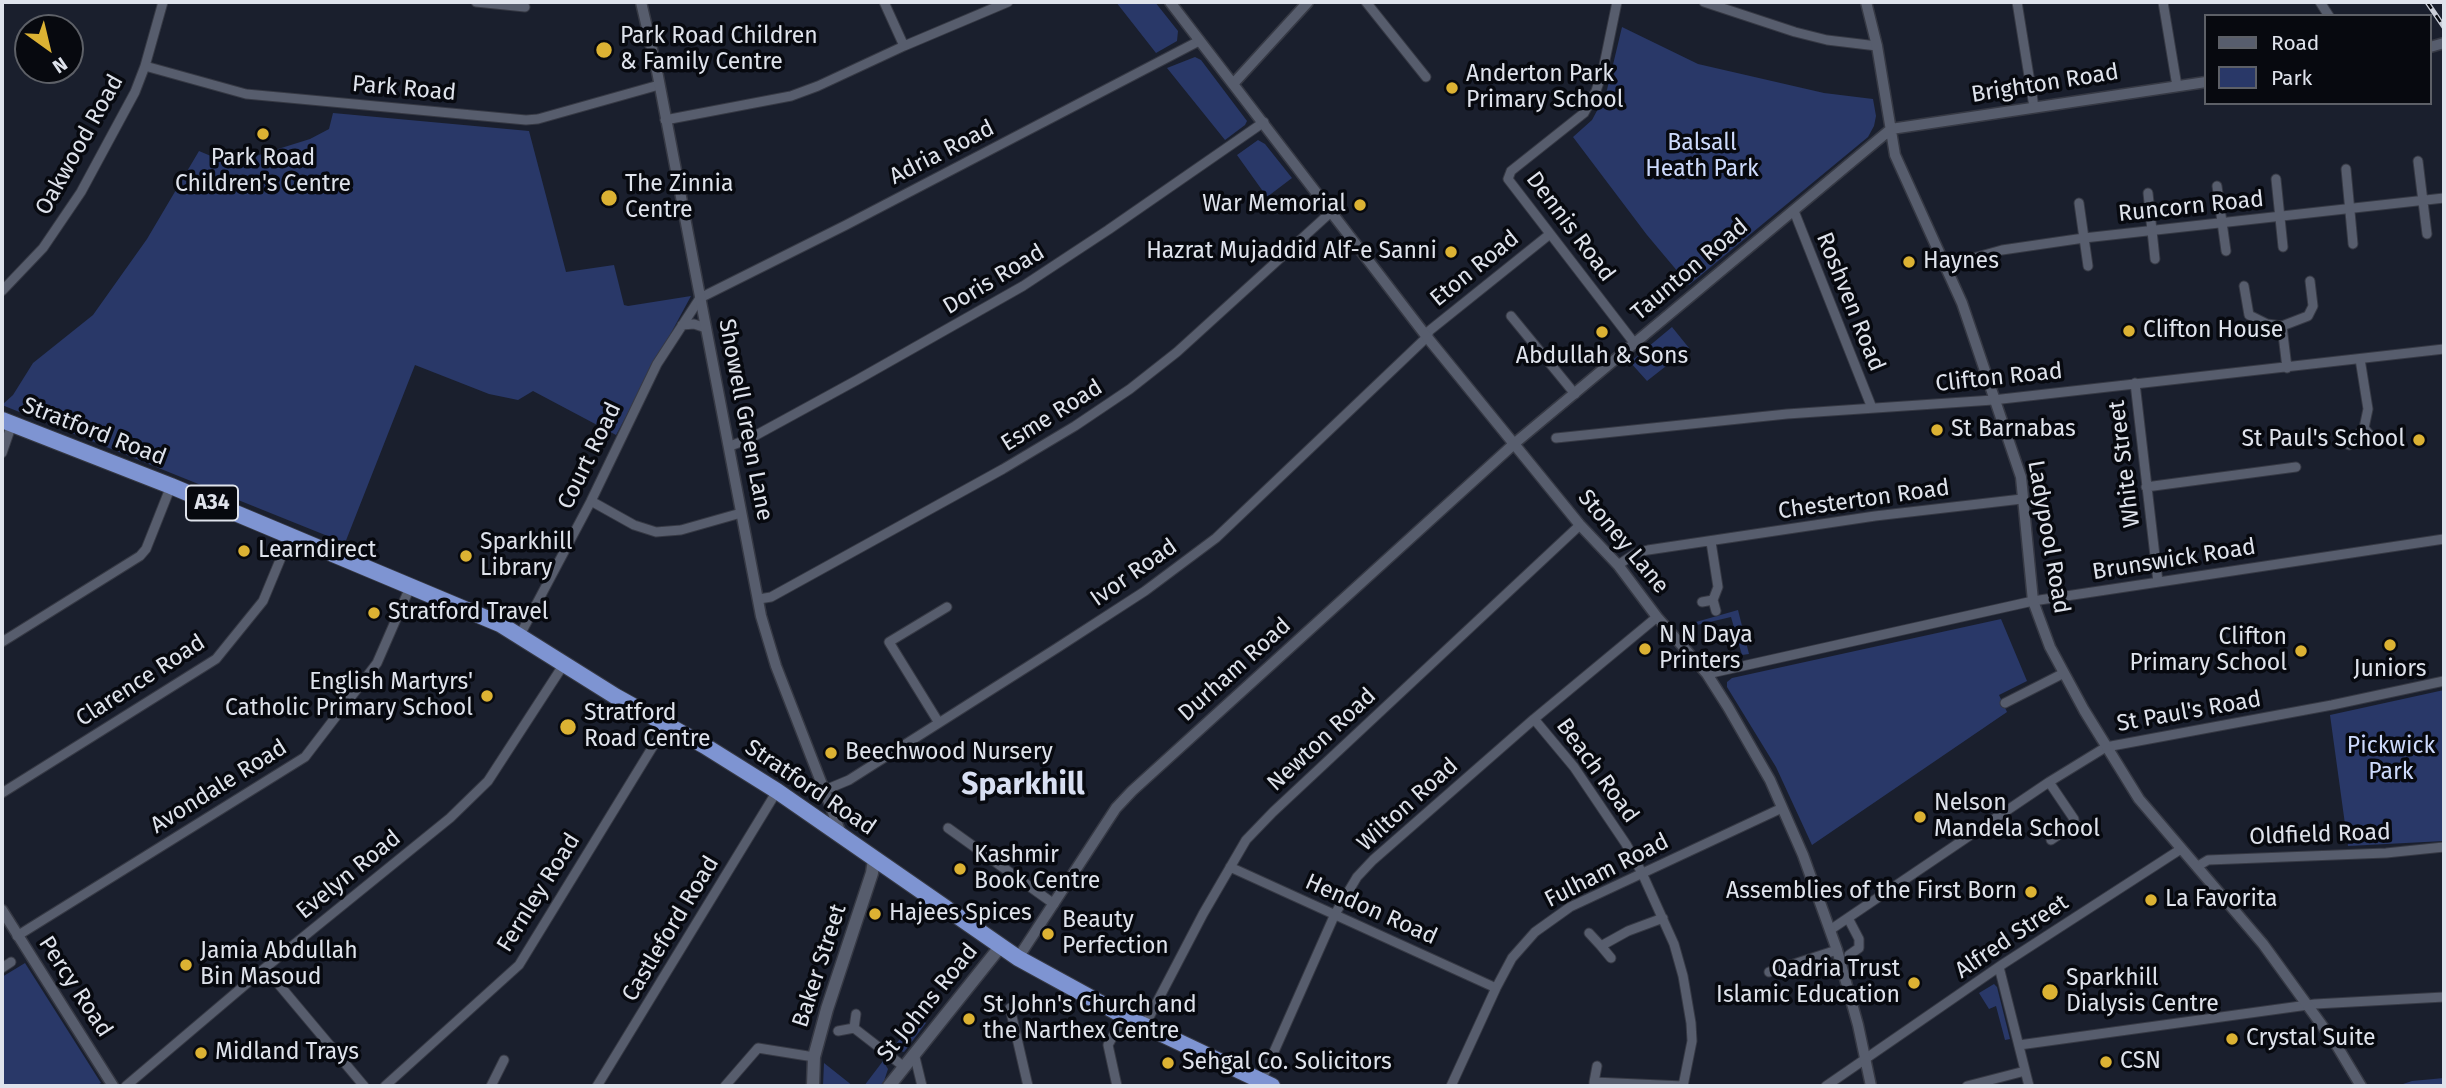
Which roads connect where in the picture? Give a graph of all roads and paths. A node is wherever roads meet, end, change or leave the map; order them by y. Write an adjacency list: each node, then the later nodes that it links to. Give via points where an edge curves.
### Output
1 (163, 2): 18 (street, Oakwood Road)
2 (475, 2): 14 (street)
3 (641, 2): 22 (street, Showell Green Lane)
4 (884, 2): 16 (street)
5 (1008, 2): 16 (street)
6 (1170, 2): 15 (street, Stoney Lane)
7 (1308, 2): 21 (street)
8 (1366, 2): 19 (street)
9 (1617, 2): 42 (street, Dennis Road, via 1603,70 1584,113 1509,174 1510,183)
10 (1704, 2): 17 (street, via 1795,32)
11 (1866, 2): 17 (street, Ladypool Road)
12 (2017, 2): 24 (street)
13 (2163, 2): 23 (street)
14 (525, 9)
15 (1199, 41): 21 (street, Stoney Lane); 54 (street, Adria Road)
16 (904, 46): 25 (street, via 791,96)
17 (1877, 46): 27 (street, Ladypool Road)
18 (145, 66): 22 (street, Park Road, via 246,94 526,120); 53 (street, Oakwood Road, via 126,112 82,192 43,248)
19 (1426, 77)
20 (2204, 82): 23 (street, Brighton Road)
21 (1233, 83): 26 (street, Stoney Lane)
22 (659, 85): 25 (street, Showell Green Lane)
23 (2177, 86): 24 (street, Brighton Road)
24 (2034, 107): 27 (street, Brighton Road)
25 (665, 120): 54 (street, Showell Green Lane)
26 (1264, 122): 38 (street, Stoney Lane); 74 (street, Doris Road, via 1023,286)
27 (1891, 129): 37 (street, Taunton Road); 49 (street, Ladypool Road, via 1897,158)
28 (2418, 161): 34 (street)
29 (2346, 169): 36 (street)
30 (2276, 179): 39 (street)
31 (2217, 186): 40 (street)
32 (2148, 193): 41 (street)
33 (2444, 198): 34 (street, Runcorn Road)
34 (2423, 201): 36 (street, Runcorn Road); 43 (street)
35 (2079, 203): 44 (street)
36 (2351, 209): 39 (street, Runcorn Road); 45 (street)
37 (1794, 211): 60 (street, Taunton Road); 67 (street, Roshven Road)
38 (1331, 212): 59 (street, Stoney Lane); 89 (street, Esme Road, via 1130,389 1003,469 771,597)
39 (2281, 216): 40 (street, Runcorn Road); 46 (street)
40 (2222, 222): 41 (street, Runcorn Road); 47 (street)
41 (2152, 230): 44 (street, Runcorn Road); 48 (street)
42 (1550, 234): 59 (street, Eton Road); 60 (street, Dennis Road)
43 (2427, 234)
44 (2084, 238): 49 (street, Runcorn Road, via 2002,250); 50 (street)
45 (2353, 244)
46 (2283, 247)
47 (2226, 251)
48 (2155, 259)
49 (1945, 266): 66 (street, Ladypool Road, via 1962,303)
50 (2088, 266)
51 (2310, 281): 57 (street, via 2313,306 2308,316)
52 (2244, 286): 57 (street, via 2249,315)
53 (2, 291)
54 (700, 298): 56 (street, Court Road); 58 (street, Showell Green Lane)
55 (1511, 316): 65 (street)
56 (682, 326): 58 (street); 80 (street, Court Road, via 657,364)
57 (2282, 326): 63 (street)
58 (706, 328): 74 (street, Showell Green Lane)
59 (1427, 337): 72 (street, Stoney Lane); 104 (street, Ivor Road, via 1216,538 1145,592)
60 (1635, 344): 65 (street, Taunton Road)
61 (2444, 349): 62 (street, Clifton Road)
62 (2360, 359): 63 (street, Clifton Road); 69 (street, via 2368,409)
63 (2287, 368): 64 (street, Clifton Road)
64 (2135, 383): 66 (street, Clifton Road); 78 (street, White Street)
65 (1575, 394): 72 (street, Taunton Road)
66 (1993, 400): 67 (street, Clifton Road); 79 (street, Ladypool Road, via 2021,477)
67 (1872, 408): 70 (street, Clifton Road)
68 (7, 422): 75 (street); 77 (highway, Stratford Road / A34)
69 (2364, 428): 71 (street); 73 (street)
70 (1556, 438)
71 (2374, 440)
72 (1515, 443): 82 (street, Stoney Lane); 123 (street, Durham Road, via 1132,791 1116,808)
73 (2349, 445)
74 (730, 446): 81 (street, Showell Green Lane)
75 (2, 453)
76 (2296, 467): 78 (street)
77 (170, 486): 83 (highway, Stratford Road / A34); 97 (street, via 140,556)
78 (2146, 487): 87 (street, White Street)
79 (2022, 499): 85 (street, Chesterton Road); 91 (street, Ladypool Road)
80 (591, 501): 81 (street, via 634,526 656,532 681,530); 96 (street, Court Road)
81 (741, 513): 89 (street, Showell Green Lane)
82 (1580, 525): 86 (street, Stoney Lane); 121 (street, Newton Road, via 1273,812 1246,840)
83 (290, 536): 88 (highway, Stratford Road / A34); 110 (street, Clarence Road, via 263,601 216,659)
84 (2444, 538): 87 (street, Brunswick Road)
85 (1711, 542): 86 (street, Chesterton Road, via 1636,553); 90 (street, via 1718,587)
86 (1618, 565): 95 (street, Stoney Lane)
87 (2158, 582): 91 (street, Brunswick Road)
88 (411, 585): 96 (highway, Stratford Road / A34); 130 (street, Avondale Road, via 377,663 305,757)
89 (759, 599): 108 (street, Showell Green Lane, via 776,667)
90 (1713, 600): 92 (street); 94 (street)
91 (2033, 601): 99 (street, Ladypool Road); 100 (street, Brunswick Road)
92 (1702, 603)
93 (947, 607): 104 (street, via 889,642)
94 (1716, 611)
95 (1657, 617): 100 (street, Stoney Lane); 103 (street, Wilton Road)
96 (520, 635): 98 (highway, Stratford Road / A34)
97 (2, 642)
98 (564, 664): 105 (highway, Stratford Road / A34); 140 (street, Evelyn Road, via 488,781 450,818)
99 (2064, 673): 102 (street); 106 (street, Ladypool Road)
100 (1706, 674): 111 (street, Stoney Lane, via 1749,741)
101 (2444, 681): 106 (street, St Paul's Road)
102 (2005, 703)
103 (1534, 719): 122 (street, Beach Road, via 1614,824); 125 (street, Wilton Road, via 1373,860 1357,877)
104 (939, 723): 108 (street, Ivor Road, via 849,780)
105 (666, 724): 109 (highway, Stratford Road / A34); 164 (street, Fernley Road, via 519,965)
106 (2106, 747): 107 (street); 118 (street, Ladypool Road, via 2139,799)
107 (2049, 782): 112 (street); 127 (street)
108 (825, 790): 115 (street, Showell Green Lane)
109 (777, 791): 115 (highway, Stratford Road / A34); 166 (street, Castleford Road)
110 (2, 793)
111 (1782, 808): 122 (street, Fulham Road); 128 (street, Stoney Lane)
112 (2074, 824): 114 (street); 116 (street)
113 (948, 828): 123 (street)
114 (2087, 830)
115 (842, 836): 119 (highway, Stratford Road / A34)
116 (2051, 840)
117 (2444, 847): 120 (street, Oldfield Road, via 2208,860)
118 (2181, 849): 120 (street, Ladypool Road); 138 (street, Alfred Street)
119 (874, 859): 132 (highway, Stratford Road / A34); 153 (main road, Baker Street)
120 (2198, 866): 144 (street, Ladypool Road)
121 (1230, 867): 125 (street, Hendon Road); 148 (street, Newton Road)
122 (1642, 873): 126 (street, Beach Road); 142 (street, Fulham Road, via 1550,919 1522,946)
123 (1054, 904): 135 (street, Durham Road)
124 (2, 911): 130 (street, Percy Road)
125 (1335, 915): 142 (street, Hendon Road); 159 (street, Wilton Road)
126 (1662, 918): 131 (street); 174 (street, Beach Road, via 1683,976 1689,1011 1692,1041)
127 (1848, 918): 128 (street); 134 (street, via 1859,939 1859,948)
128 (1830, 930): 133 (street, Stoney Lane)
129 (1589, 933): 131 (street)
130 (17, 936): 161 (street, Percy Road)
131 (1601, 946): 136 (street)
132 (1000, 947): 135 (highway, Stratford Road / A34); 152 (main road, St Johns Road)
133 (1837, 950): 141 (street); 155 (street, Stoney Lane)
134 (1849, 955)
135 (1018, 958): 147 (highway, Stratford Road / A34)
136 (1611, 958)
137 (11, 962): 139 (street)
138 (1999, 967): 151 (street); 155 (street, Alfred Street)
139 (2, 968)
140 (265, 968): 162 (street, Evelyn Road); 163 (street)
141 (1769, 972)
142 (1496, 988): 173 (street, Fulham Road)
143 (2444, 997): 144 (street)
144 (2309, 1005): 151 (street); 179 (street, Ladypool Road)
145 (1010, 1008): 171 (street)
146 (856, 1014): 149 (street)
147 (1124, 1016): 148 (highway, Stratford Road / A34); 172 (street, via 1108,1045)
148 (1145, 1025): 159 (highway, Stratford Road / A34)
149 (854, 1028): 150 (street); 156 (street)
150 (838, 1031)
151 (2019, 1045): 158 (street)
152 (914, 1053): 156 (main road, St Johns Road); 170 (street)
153 (814, 1057): 167 (street, via 758,1048); 168 (main road, Baker Street)
154 (504, 1059): 165 (street)
155 (1865, 1060): 175 (street, Alfred Street); 176 (street, Stoney Lane)
156 (903, 1066): 169 (main road, St Johns Road)
157 (1597, 1066): 160 (street)
158 (2025, 1071): 177 (street); 178 (street)
159 (1257, 1082)
160 (1594, 1084): 174 (street)
161 (113, 1086)
162 (126, 1086)
163 (364, 1086)
164 (385, 1086)
165 (491, 1086)
166 (597, 1086)
167 (725, 1086)
168 (813, 1086)
169 (889, 1086)
170 (922, 1086)
171 (1028, 1086)
172 (1116, 1086)
173 (1451, 1086)
174 (1683, 1086)
175 (1826, 1086)
176 (1871, 1086)
177 (1967, 1086)
178 (2029, 1086)
179 (2361, 1086)

